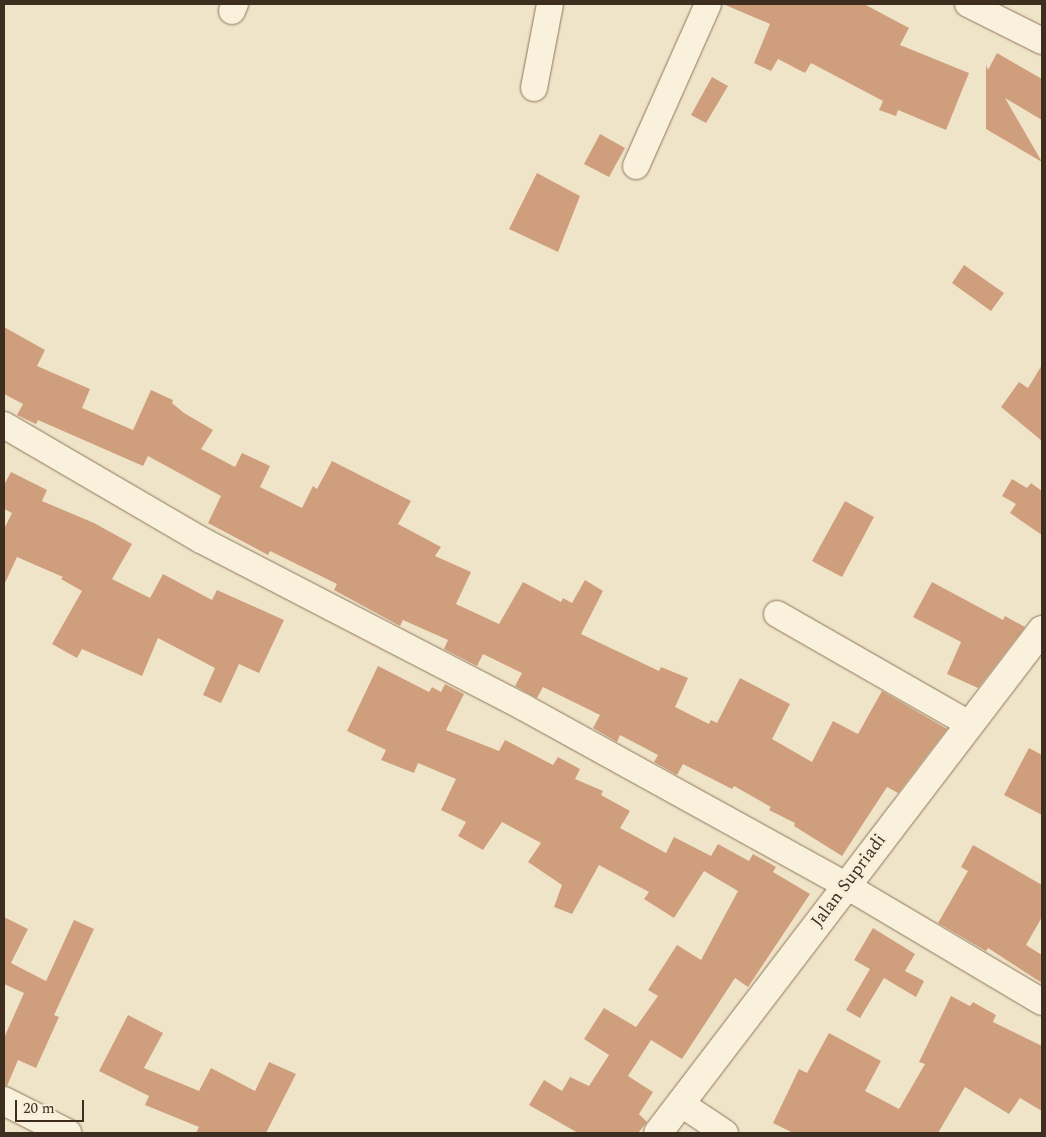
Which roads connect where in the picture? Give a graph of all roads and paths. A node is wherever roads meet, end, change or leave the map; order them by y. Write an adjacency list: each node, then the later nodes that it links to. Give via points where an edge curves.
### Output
1 (550, 4): 5 (street)
2 (708, 4): 6 (street)
3 (968, 4): 4 (street)
4 (1039, 33)
5 (534, 88)
6 (636, 166)
7 (4, 425): 11 (street, via 201,540 523,707)
8 (777, 614): 10 (street)
9 (1042, 630): 10 (main road, Jalan Supriadi)
10 (969, 724): 11 (main road, Jalan Supriadi)
11 (845, 885): 12 (street); 14 (main road, Jalan Supriadi)
12 (1042, 1002)
13 (4, 1101): 15 (main road)
14 (680, 1103): 16 (main road, Jalan Supriadi); 17 (street)
15 (67, 1133)
16 (658, 1133)
17 (725, 1133)

